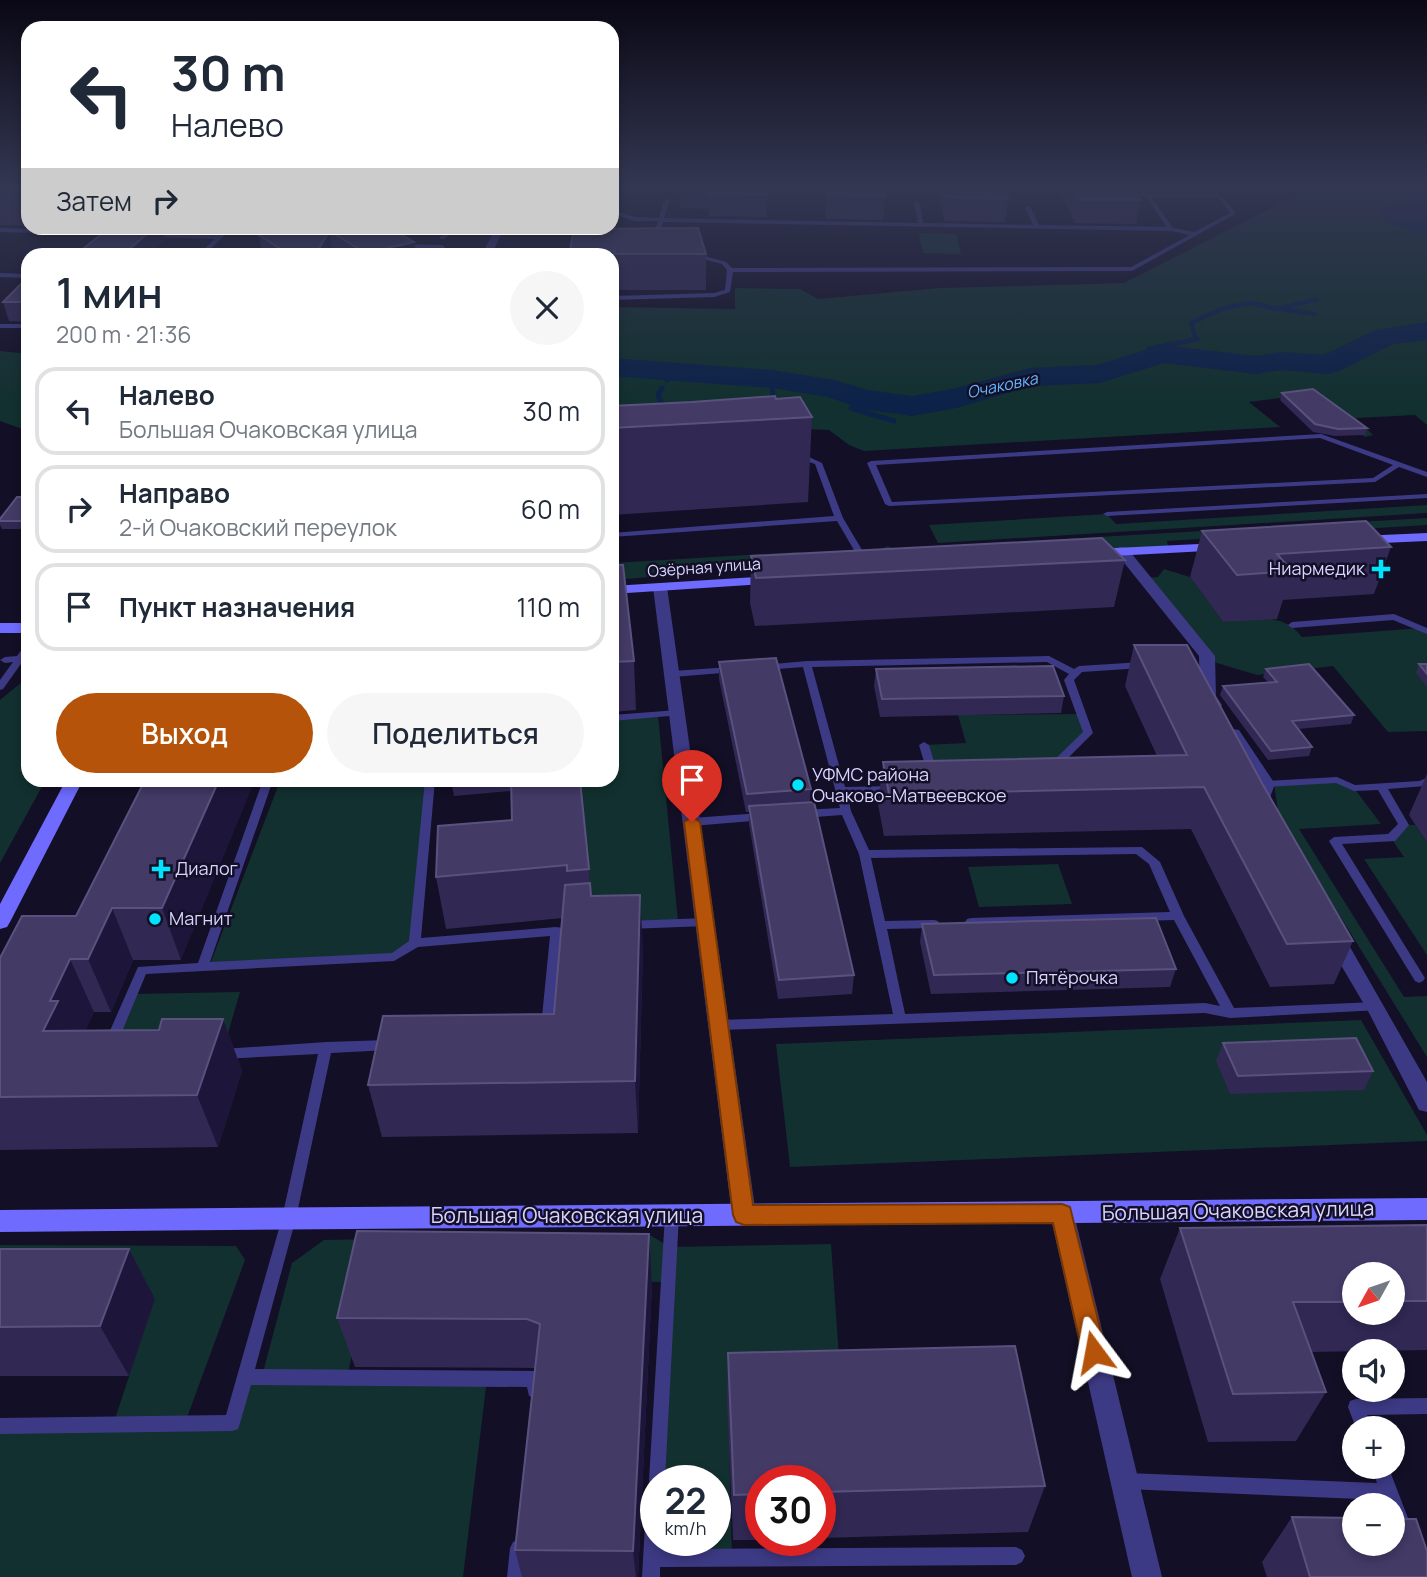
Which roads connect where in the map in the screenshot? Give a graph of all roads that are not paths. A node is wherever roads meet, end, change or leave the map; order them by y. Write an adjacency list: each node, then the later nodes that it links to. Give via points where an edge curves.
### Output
1 (710, 259): 3 (lane)
2 (1151, 259): 3 (lane, via 1132,269)
3 (730, 270): 6 (lane, via 728,291 714,295)
4 (0, 275): 5 (lane)
5 (21, 276)
6 (619, 298)
7 (0, 326): 8 (lane)
8 (21, 326)
9 (787, 454): 14 (lane, via 818,463)
10 (1398, 465): 10 (lane, via 1321,436 872,463 889,504 1375,480); 11 (lane)
11 (1427, 475)
12 (1427, 496): 13 (lane)
13 (1107, 514)
14 (839, 518): 15 (lane); 21 (lane)
15 (619, 534)
16 (1427, 537): 17 (street)
17 (1344, 541)
18 (1233, 546): 19 (street)
19 (1122, 551): 20 (street); 43 (street, via 1207,656 1203,664 1208,696)
20 (1073, 555)
21 (868, 571)
22 (787, 579): 23 (street, Озёрная улица)
23 (660, 587): 24 (street, Озёрная улица); 36 (street)
24 (619, 590)
25 (1293, 625): 28 (lane, via 1394,617)
26 (0, 628): 27 (street)
27 (21, 628)
28 (1427, 631)
29 (20, 659): 30 (lane); 37 (lane)
30 (5, 660)
31 (807, 664): 33 (lane); 35 (lane, via 1049,659); 50 (lane)
32 (1154, 664): 35 (lane, via 1079,669)
33 (753, 668)
34 (740, 669): 36 (lane)
35 (1075, 673): 41 (lane, via 1069,680 1088,733)
36 (673, 674): 38 (street)
37 (0, 687)
38 (678, 713): 39 (lane); 54 (street)
39 (619, 717)
40 (924, 744): 49 (lane)
41 (1043, 777)
42 (1427, 780): 47 (lane)
43 (1266, 784): 47 (lane, via 1338,780 1354,788); 55 (street, via 1256,807)
44 (71, 787): 58 (street)
45 (266, 787): 66 (lane)
46 (429, 787): 65 (lane)
47 (1381, 787): 67 (lane, via 1404,825 1391,838 1334,841)
48 (909, 788): 50 (lane)
49 (937, 788)
50 (840, 790): 51 (lane)
51 (845, 811): 52 (lane); 56 (lane)
52 (790, 815)
53 (776, 816): 54 (lane)
54 (692, 822): 59 (street)
55 (1270, 830)
56 (864, 854): 57 (lane, via 1138,850 1154,862); 63 (lane)
57 (1178, 916): 61 (lane); 69 (lane)
58 (0, 922)
59 (706, 922): 64 (lane); 71 (street)
60 (948, 923): 63 (lane)
61 (962, 923)
62 (1327, 924): 68 (street)
63 (881, 925): 70 (lane)
64 (617, 926)
65 (415, 943): 66 (lane, via 394,957); 72 (lane, via 562,931)
66 (202, 968): 76 (lane, via 142,970)
67 (1419, 978)
68 (1376, 1007): 69 (lane); 77 (street)
69 (1230, 1013): 70 (lane, via 1205,1008)
70 (900, 1019): 71 (lane)
71 (719, 1025): 81 (street)
72 (545, 1040)
73 (408, 1044): 74 (lane)
74 (326, 1047): 75 (lane); 82 (lane)
75 (209, 1055)
76 (104, 1057)
77 (1427, 1103)
78 (1427, 1209): 80 (street, Большая Очаковская улица)
79 (672, 1214): 81 (street, Большая Очаковская улица); 82 (street, Большая Очаковская улица); 89 (lane)
80 (1062, 1214): 81 (street, Большая Очаковская улица); 91 (street)
81 (744, 1215)
82 (289, 1218): 83 (street, Большая Очаковская улица); 84 (lane)
83 (0, 1221)
84 (245, 1377): 85 (lane, via 536,1379); 88 (lane, via 232,1423)
85 (533, 1405)
86 (1427, 1406): 87 (lane, via 1356,1407)
87 (1359, 1416)
88 (0, 1426)
89 (658, 1465)
90 (1384, 1479): 92 (lane)
91 (1124, 1481): 92 (lane); 98 (street)
92 (1389, 1492): 94 (lane)
93 (520, 1537): 97 (lane)
94 (1412, 1550)
95 (1016, 1556): 96 (lane)
96 (652, 1568)
97 (516, 1577)
98 (1147, 1577)

